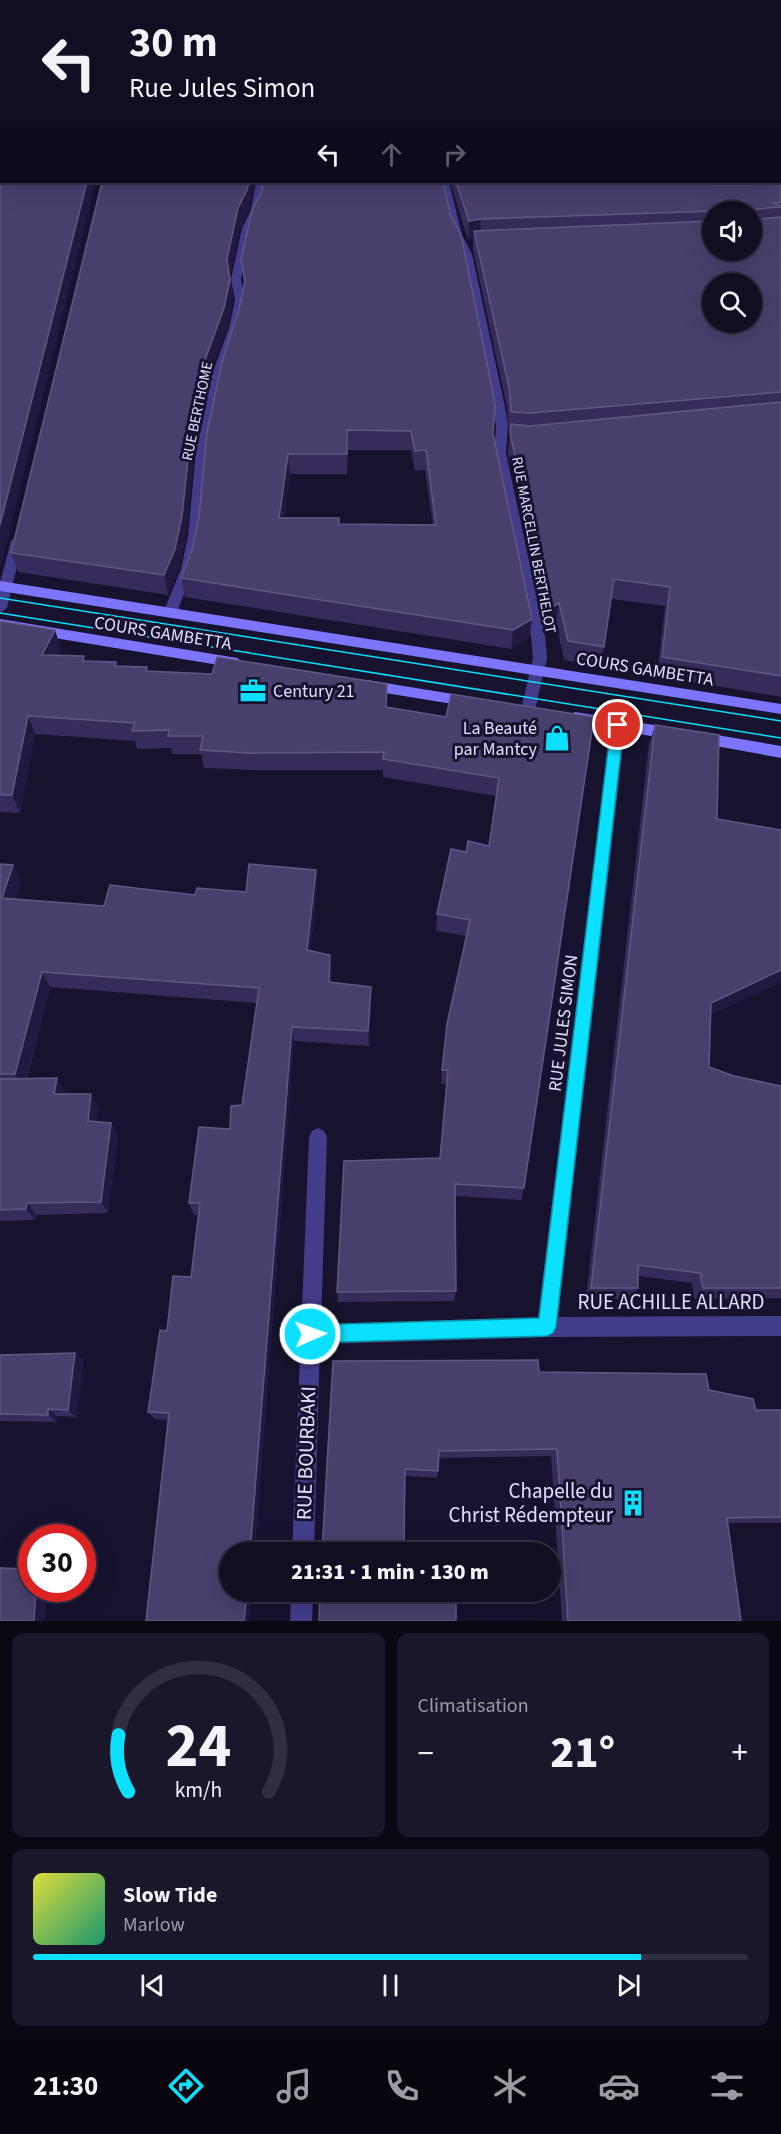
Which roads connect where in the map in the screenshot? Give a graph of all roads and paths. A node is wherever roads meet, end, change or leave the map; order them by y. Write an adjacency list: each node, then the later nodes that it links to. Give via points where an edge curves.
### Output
1 (261, 183): 6 (street, RUE BERTHOME, via 236,279 240,300 234,328 217,377 202,450 194,536 187,569)
2 (444, 183): 9 (street, RUE MARCELLIN BERTHELOT, via 457,235 467,245 506,438 500,453 538,636)
3 (20, 530): 4 (street)
4 (3, 587): 5 (street); 6 (main road, COURS GAMBETTA)
5 (0, 608)
6 (170, 613): 9 (main road, COURS GAMBETTA)
7 (0, 624): 8 (main road, COURS GAMBETTA)
8 (255, 666)
9 (537, 670): 12 (main road, COURS GAMBETTA); 13 (street, RUE MARCELLIN BERTHELOT)
10 (350, 682): 11 (main road)
11 (489, 704)
12 (781, 709)
13 (528, 710)
14 (559, 715): 15 (main road)
15 (618, 725): 16 (main road); 19 (street, RUE JULES SIMON)
16 (781, 752)
17 (318, 1137): 20 (street, RUE BOURBAKI)
18 (781, 1326): 19 (street, RUE ACHILLE ALLARD)
19 (547, 1327): 20 (street, RUE ACHILLE ALLARD)
20 (310, 1334): 21 (street, RUE BOURBAKI)
21 (303, 1542)
22 (302, 1602): 23 (street)
23 (301, 1621)

